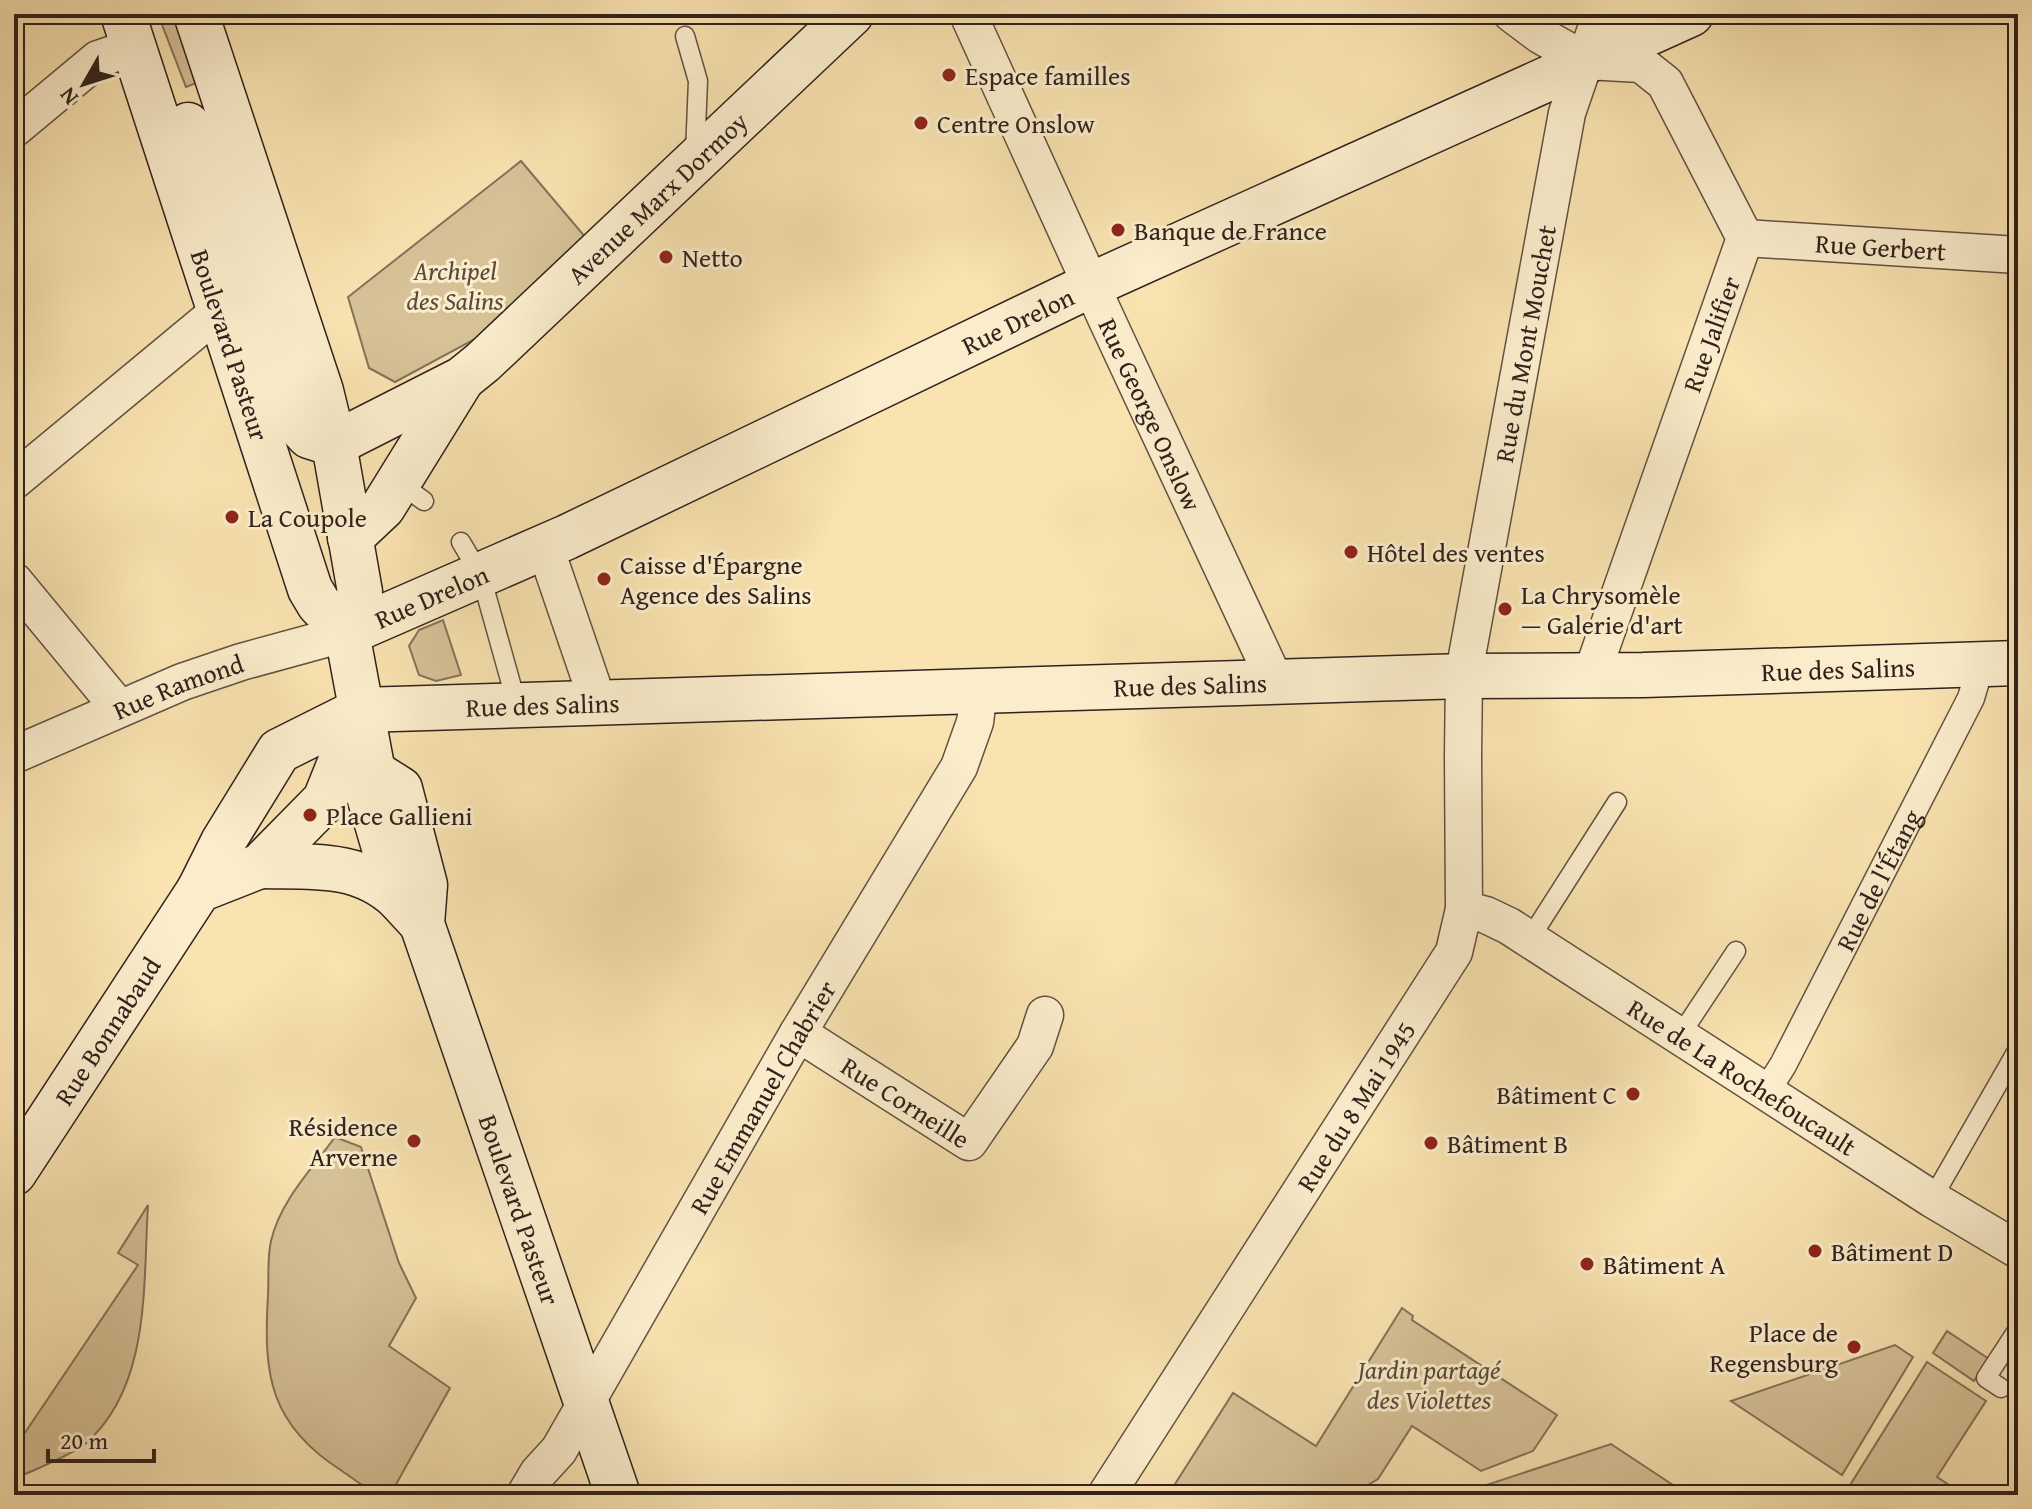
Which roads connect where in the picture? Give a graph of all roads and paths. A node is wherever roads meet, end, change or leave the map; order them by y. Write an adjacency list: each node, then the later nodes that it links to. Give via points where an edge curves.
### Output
1 (196, 14): 17 (main road, Boulevard Pasteur)
2 (851, 14): 11 (main road, Avenue Marx Dormoy)
3 (968, 14): 14 (street, Rue George Onslow)
4 (1512, 14): 9 (street)
5 (1601, 14): 9 (street, Rue du Mont Mouchet)
6 (1691, 14): 9 (main road, Rue Drelon)
7 (128, 30): 10 (street); 15 (main road, Boulevard Pasteur); 17 (main road, Boulevard Pasteur, via 166,79 186,120 283,397 309,436)
8 (685, 36): 11 (lane, via 698,81)
9 (1586, 61): 12 (street, via 1641,64 1665,83); 14 (main road, Rue Drelon); 25 (street, Rue du Mont Mouchet, via 1567,113)
10 (14, 129)
11 (695, 164): 16 (main road, Avenue Marx Dormoy)
12 (1745, 238): 13 (street, Rue Gerbert); 26 (street, Rue Jalifier)
13 (2018, 255)
14 (1091, 285): 20 (main road, Rue Drelon); 27 (street, Rue George Onslow)
15 (219, 311): 18 (street); 23 (main road, Boulevard Pasteur, via 310,589)
16 (462, 379): 17 (main road, Avenue Marx Dormoy); 19 (main road, Avenue Marx Dormoy, via 411,492 383,507)
17 (334, 444): 19 (main road, Boulevard Pasteur)
18 (14, 481)
19 (350, 538): 23 (main road, Boulevard Pasteur, via 360,592)
20 (545, 547): 21 (main road, Rue Drelon); 29 (street)
21 (471, 559): 23 (main road, Rue Drelon); 30 (lane)
22 (14, 581): 31 (street)
23 (347, 633): 31 (street, Rue Ramond, via 197,677); 32 (main road, Boulevard Pasteur)
24 (2000, 664): 26 (main road, Rue des Salins); 45 (street, Rue de l'Étang, via 1971,698)
25 (1464, 676): 26 (main road, Rue des Salins); 27 (main road, Rue des Salins); 37 (street, Rue du 8 Mai 1945)
26 (1591, 676)
27 (1275, 681): 28 (main road, Rue des Salins)
28 (979, 691): 29 (main road, Rue des Salins); 42 (street, Rue Emmanuel Chabrier, via 975,722 959,767)
29 (598, 702): 30 (main road, Rue des Salins)
30 (517, 705): 32 (main road, Rue des Salins)
31 (119, 708): 33 (street, Rue Ramond)
32 (361, 710): 35 (main road, via 325,800); 36 (main road, Rue Bonnabaud, via 279,751); 38 (main road, Boulevard Pasteur, via 373,772 400,789 425,885)
33 (14, 755)
34 (1617, 802): 39 (lane)
35 (260, 866): 36 (main road); 38 (main road, via 361,873 383,884)
36 (199, 890): 46 (main road, Rue Bonnabaud)
37 (1464, 909): 39 (street, Rue de La Rochefoucault, via 1486,915); 54 (street, Rue du 8 Mai 1945, via 1454,952)
38 (410, 911): 51 (main road, Boulevard Pasteur)
39 (1529, 940): 43 (street, Rue de La Rochefoucault)
40 (1736, 951): 43 (lane)
41 (1045, 1015): 42 (street, Rue Corneille, via 1035,1046 969,1142)
42 (798, 1033): 51 (street, Rue Emmanuel Chabrier)
43 (1679, 1037): 45 (street, Rue de La Rochefoucault)
44 (2018, 1049): 47 (lane)
45 (1766, 1092): 47 (street, Rue de La Rochefoucault)
46 (14, 1173)
47 (1932, 1199): 48 (street, Rue de La Rochefoucault)
48 (2018, 1250)
49 (2018, 1329): 50 (lane, via 1986,1378)
50 (2001, 1388)
51 (587, 1398): 52 (street, Rue Emmanuel Chabrier, via 559,1450); 53 (main road, Boulevard Pasteur)
52 (525, 1495)
53 (618, 1495)
54 (1106, 1495)

